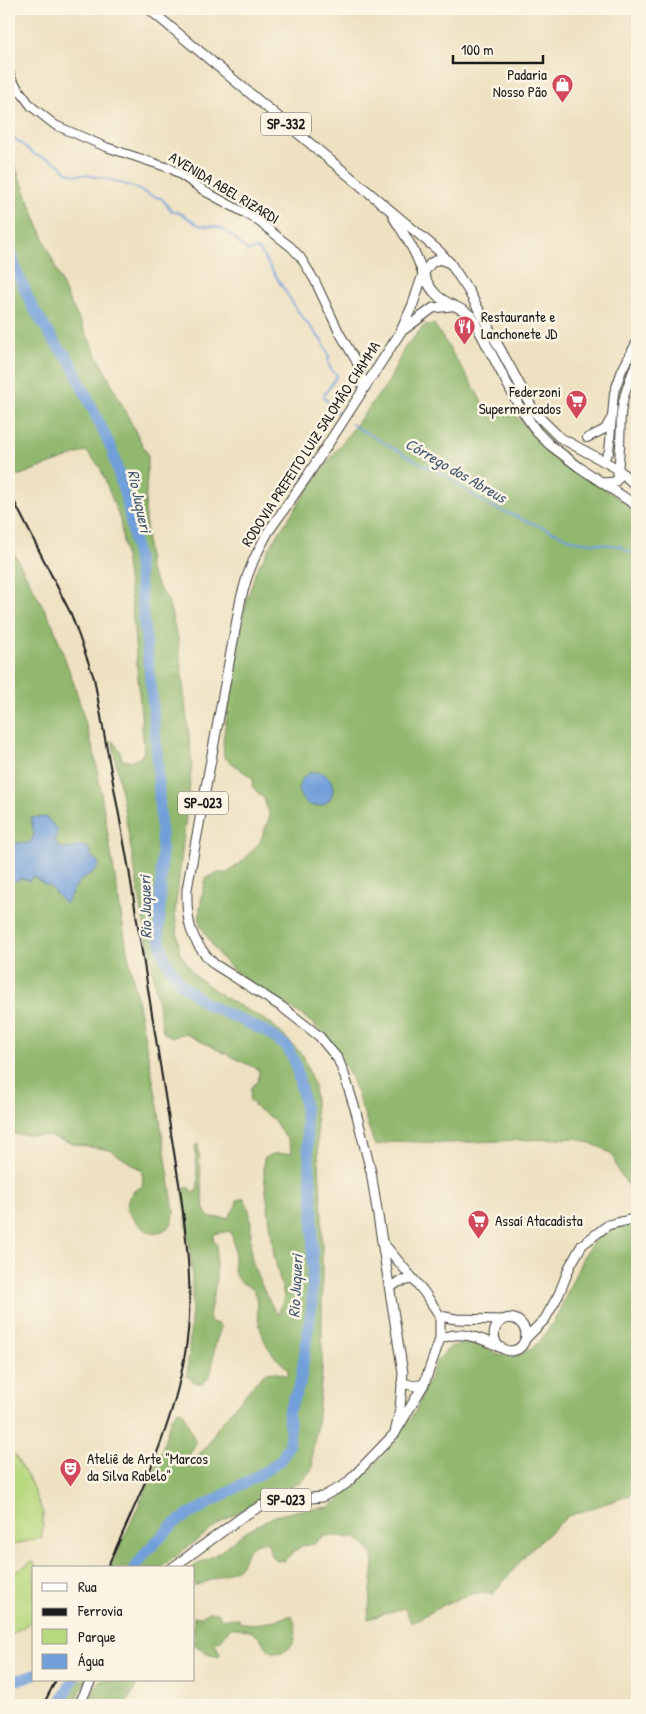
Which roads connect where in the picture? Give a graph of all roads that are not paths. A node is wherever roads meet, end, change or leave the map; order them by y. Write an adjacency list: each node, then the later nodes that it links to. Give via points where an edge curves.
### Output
1 (149, 9): 3 (main road, SP-332)
2 (9, 71): 12 (street, AVENIDA ABEL RIZARDI, via 31,106 55,125 172,169 254,218 291,246 315,280 356,361 363,380)
3 (390, 211): 4 (main road, SP-332); 5 (main road, SP-332)
4 (411, 246): 6 (main road, SP-332); 7 (main road, via 417,279)
5 (450, 263): 6 (main road, via 435,260); 15 (main road, SP-332, via 473,298 535,413 559,437)
6 (423, 274): 7 (main road, RODOVIA PREFEITO LUIZ SALOMÃO CHAMMA / SP-023); 8 (main road, SP-332, via 441,299)
7 (413, 304): 9 (main road, RODOVIA PREFEITO LUIZ SALOMÃO CHAMMA / SP-023)
8 (455, 306): 9 (main road, SP-023, via 433,308); 17 (main road, SP-332, via 472,317 537,432)
9 (400, 333): 12 (main road, RODOVIA PREFEITO LUIZ SALOMÃO CHAMMA / SP-023)
10 (637, 341): 13 (street, via 614,393)
11 (637, 361): 16 (street, via 626,387)
12 (362, 392): 21 (main road, RODOVIA PREFEITO LUIZ SALOMÃO CHAMMA / SP-023, via 268,532 247,577 205,787 186,907 191,931 205,955 302,1022 338,1059 364,1140)
13 (611, 418): 14 (street, via 605,429); 15 (street, via 609,452)
14 (587, 438)
15 (602, 461): 16 (main road, SP-332)
16 (618, 469): 17 (main road, via 615,482); 18 (main road, SP-332)
17 (602, 483): 19 (main road, SP-332)
18 (637, 487)
19 (637, 506)
20 (637, 1218): 26 (main road, via 608,1225 582,1245 545,1319)
21 (383, 1243): 22 (main road, RODOVIA PREFEITO LUIZ SALOMÃO CHAMMA / SP-023); 23 (main road, RODOVIA PREFEITO LUIZ SALOMÃO CHAMMA / SP-023)
22 (412, 1280): 23 (main road, via 398,1282); 24 (main road, RODOVIA PREFEITO LUIZ SALOMÃO CHAMMA / SP-023)
23 (390, 1288): 29 (main road, RODOVIA PREFEITO LUIZ SALOMÃO CHAMMA / SP-023)
24 (440, 1316): 25 (main road, via 456,1320); 27 (main road, SP-023)
25 (503, 1320): 26 (main road, via 513,1319 522,1323); 28 (main road, via 494,1332)
26 (526, 1338): 28 (main road, via 515,1350)
27 (440, 1339): 28 (main road, via 455,1334 465,1335); 30 (main road, SP-023)
28 (499, 1347)
29 (402, 1382): 30 (main road, via 415,1386); 31 (main road, RODOVIA PREFEITO LUIZ SALOMÃO CHAMMA / SP-023)
30 (424, 1384): 31 (main road, SP-023)
31 (395, 1432): 32 (main road, SP-023, via 346,1484 322,1497 268,1502)
32 (175, 1566)
33 (91, 1682): 34 (main road)
34 (79, 1705)

